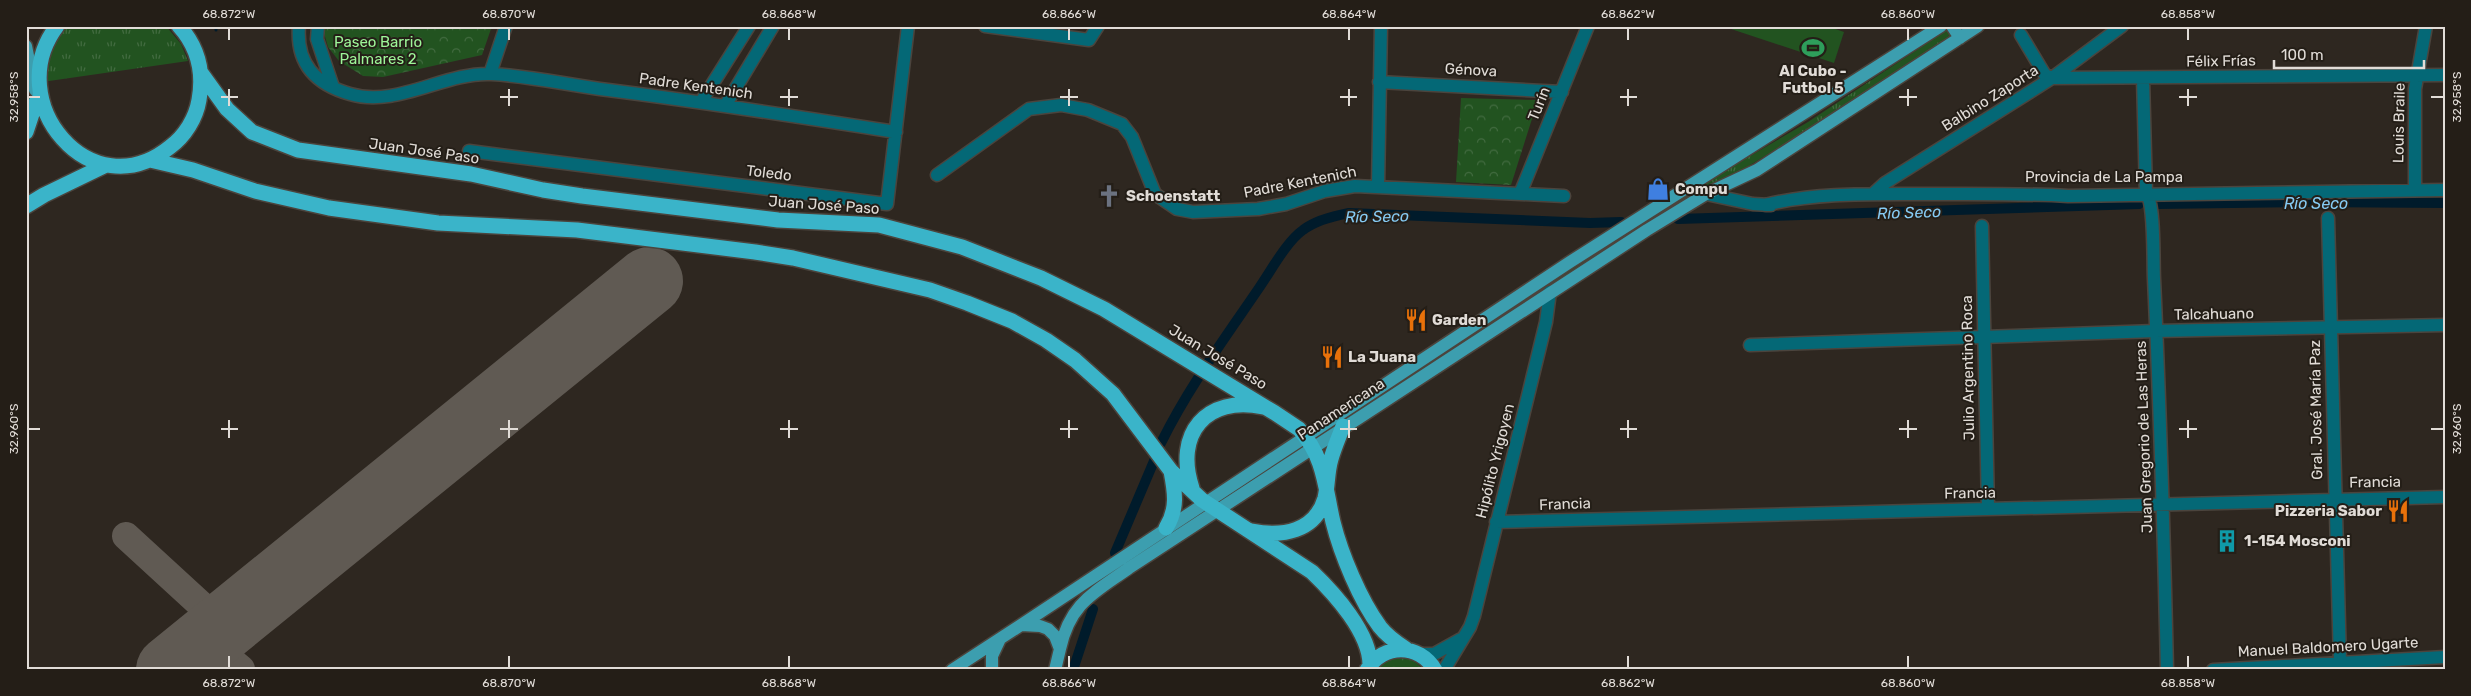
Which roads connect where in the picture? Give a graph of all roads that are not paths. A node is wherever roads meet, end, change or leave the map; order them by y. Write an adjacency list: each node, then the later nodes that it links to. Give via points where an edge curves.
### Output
1 (57, 26): 30 (highway, via 38,60)
2 (299, 26): 28 (street, Padre Kentenich, via 302,55 308,71)
3 (318, 26): 28 (street, via 317,38)
4 (506, 26): 22 (street)
5 (749, 26): 31 (street)
6 (773, 26): 32 (street)
7 (908, 26): 34 (street, Toledo)
8 (985, 26): 9 (street, via 1090,40)
9 (1098, 26)
10 (1381, 26): 27 (street)
11 (1588, 26): 29 (street, Turín)
12 (1941, 26): 60 (main road, Panamericana, via 1632,223)
13 (1952, 26): 19 (main road)
14 (1978, 26): 19 (main road, Panamericana)
15 (2122, 26): 25 (street, Balbino Zaporta)
16 (2426, 26): 24 (street, Louis Braile)
17 (185, 30): 21 (highway)
18 (2022, 35): 25 (street, via 2045,75)
19 (1960, 38): 43 (main road, Panamericana, via 1757,170)
20 (26, 46): 30 (main road)
21 (201, 73): 36 (highway, via 199,104 186,132 164,153); 58 (highway, Juan José Paso, via 227,109 252,132 298,150 471,174 572,194 778,220 861,223 907,231 972,250 1041,278 1104,309)
22 (490, 74): 28 (street, Padre Kentenich, via 447,80 387,96 357,96); 31 (street, Padre Kentenich)
23 (2445, 75): 24 (street, Félix Frías)
24 (2416, 76): 26 (street, Félix Frías); 40 (street, Louis Braile)
25 (2052, 78): 26 (street, Félix Frías); 44 (street, Balbino Zaporta, via 1885,183)
26 (2143, 78): 47 (street, Juan Gregorio de Las Heras)
27 (1379, 82): 29 (street, Génova); 39 (street)
28 (334, 87)
29 (1562, 92): 42 (street, Turín)
30 (35, 96): 33 (highway); 37 (highway, via 46,124 61,144 82,158)
31 (701, 102): 32 (street, Padre Kentenich)
32 (725, 106): 34 (street, Padre Kentenich)
33 (26, 132)
34 (896, 132): 35 (street, Toledo, via 887,204)
35 (469, 151)
36 (150, 160): 37 (highway, via 129,165); 61 (highway, via 193,170 255,191 329,208 438,223 577,230 755,252 930,290 1012,321 1075,360 1113,394)
37 (106, 165): 49 (highway)
38 (937, 175): 39 (street, Padre Kentenich, via 1030,109 1061,105 1088,110 1122,124 1132,137 1155,194 1178,209 1193,212 1258,209 1286,204 1324,191)
39 (1378, 186): 42 (street, Padre Kentenich)
40 (2415, 190): 41 (street, Provincia de La Pampa); 47 (street, Provincia de La Pampa)
41 (2445, 190)
42 (1520, 194): 45 (street, Padre Kentenich)
43 (1706, 194): 48 (street); 52 (main road, Panamericana)
44 (1873, 194): 46 (street, Provincia de La Pampa); 48 (street, Provincia de La Pampa, via 1786,200)
45 (1564, 196)
46 (2068, 196): 47 (street, Provincia de La Pampa); 48 (street)
47 (2149, 201): 55 (street, Juan Gregorio de Las Heras)
48 (1765, 205)
49 (26, 206)
50 (2328, 218): 54 (street, Gral. José María Paz)
51 (1982, 226): 56 (street, Julio Argentino Roca)
52 (1550, 292): 59 (main road, Panamericana); 69 (street, Hipólito Yrigoyen, via 1546,322)
53 (2445, 325): 54 (street, Talcahuano)
54 (2330, 328): 55 (street, Talcahuano); 65 (street, Gral. José María Paz)
55 (2156, 332): 56 (street, Talcahuano); 66 (street, Juan Gregorio de Las Heras)
56 (1984, 338): 57 (street, Talcahuano); 68 (street, Julio Argentino Roca)
57 (1750, 345)
58 (1268, 408): 60 (highway, Juan José Paso); 63 (highway, via 1226,407 1202,420 1189,437 1185,452)
59 (1343, 426): 60 (main road, Panamericana); 62 (highway, via 1330,461)
60 (1308, 442): 62 (highway, Juan José Paso); 67 (main road, Panamericana)
61 (1171, 471): 63 (highway); 70 (highway, via 1175,507)
62 (1327, 482): 71 (highway, via 1321,508 1302,528 1277,534); 76 (highway, Juan José Paso, via 1336,532 1362,595 1381,628)
63 (1192, 490): 67 (highway)
64 (2445, 497): 65 (street, Francia)
65 (2334, 499): 66 (street, Francia); 78 (street, Gral. José María Paz)
66 (2163, 505): 68 (street, Francia); 86 (street, Juan Gregorio de Las Heras)
67 (1210, 507): 70 (main road, Panamericana); 71 (highway); 75 (main road, Panamericana, via 1086,598 1064,630)
68 (1988, 509): 69 (street, Francia)
69 (1496, 522): 73 (street, Hipólito Yrigoyen, via 1474,616)
70 (1166, 528): 72 (main road, Panamericana)
71 (1245, 530): 79 (highway, via 1323,582 1349,614 1364,640 1370,653)
72 (1021, 625): 74 (main road, Panamericana); 75 (main road, via 1048,629)
73 (1465, 636): 76 (street, via 1434,654); 85 (street, Hipólito Yrigoyen)
74 (1000, 640): 82 (main road, Panamericana); 83 (main road, via 992,656)
75 (1060, 649): 80 (main road, Panamericana)
76 (1413, 652): 79 (highway, via 1386,652); 84 (highway, Juan José Paso)
77 (2445, 657): 78 (street, Manuel Baldomero Ugarte)
78 (2340, 662): 81 (street, Manuel Baldomero Ugarte)
79 (1368, 667)
80 (1057, 668)
81 (2223, 669): 87 (street, Manuel Baldomero Ugarte)
82 (952, 670)
83 (992, 670)
84 (1435, 670)
85 (1444, 670)
86 (2167, 670)
87 (2213, 670)

